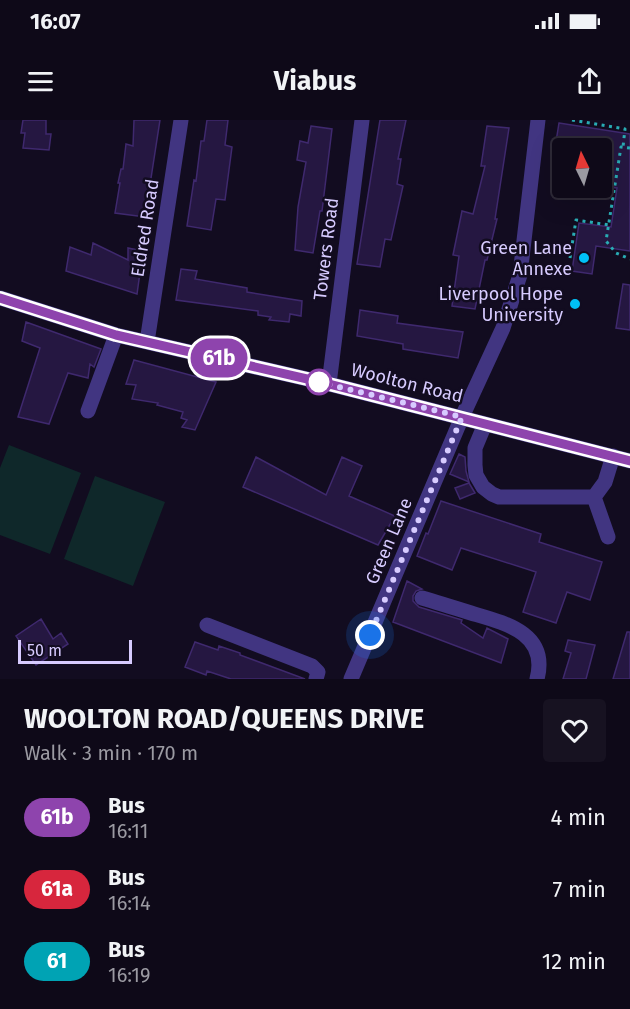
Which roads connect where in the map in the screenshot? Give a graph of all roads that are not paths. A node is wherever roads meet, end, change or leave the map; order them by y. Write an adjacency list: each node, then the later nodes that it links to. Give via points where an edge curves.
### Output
1 (181, 120): 6 (street, Eldred Road)
2 (362, 120): 7 (street, Towers Road)
3 (538, 120): 9 (street, Green Lane, via 535,206 520,274 503,328)
4 (0, 298): 5 (street, Woolton Road)
5 (116, 335): 6 (street, Woolton Road); 8 (street)
6 (147, 342): 7 (street, Woolton Road)
7 (329, 384): 9 (street, Woolton Road)
8 (88, 411)
9 (462, 417): 10 (street, Woolton Road); 18 (street, Green Lane)
10 (484, 424): 11 (street, Woolton Road); 13 (street, via 475,448 476,475 492,494)
11 (613, 456): 12 (street, Woolton Road); 13 (street)
12 (630, 461)
13 (594, 497): 14 (street)
14 (608, 537)
15 (422, 598): 19 (street, via 521,631 536,648)
16 (207, 625): 17 (street, via 312,666 318,672)
17 (316, 679)
18 (351, 679)
19 (537, 679)

